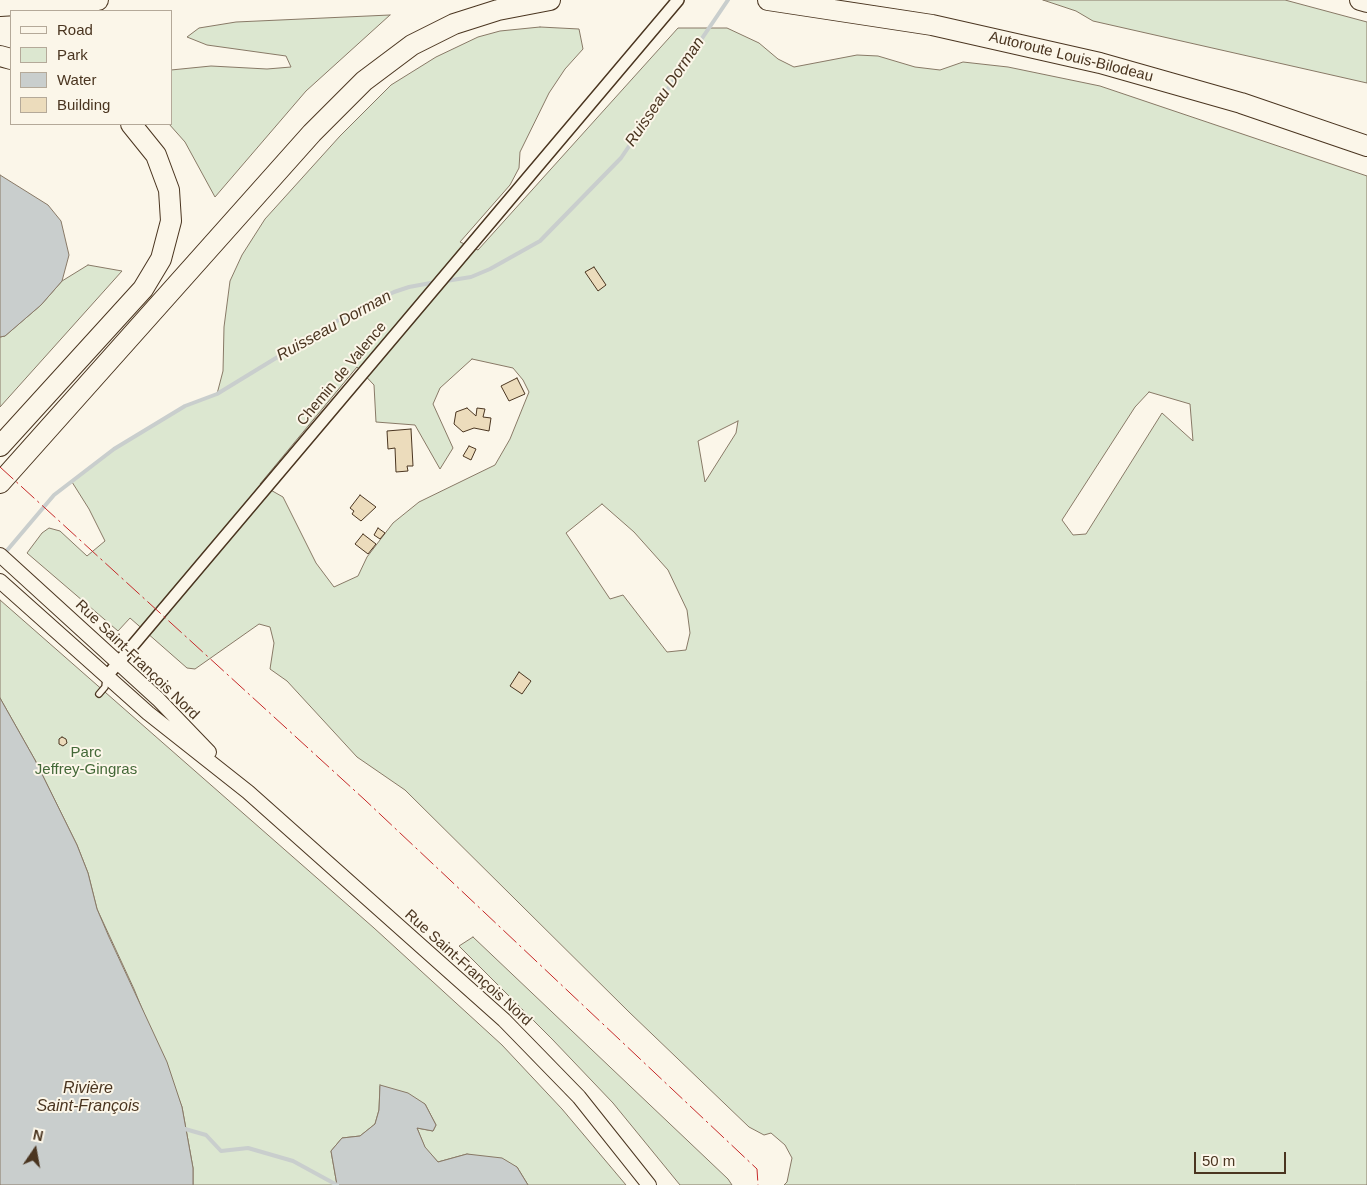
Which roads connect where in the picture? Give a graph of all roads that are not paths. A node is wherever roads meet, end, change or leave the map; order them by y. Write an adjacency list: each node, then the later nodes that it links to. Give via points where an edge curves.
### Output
1 (98, 0): 7 (highway)
2 (550, 0): 11 (highway, via 510,7 454,24 412,45 364,81 307,139)
3 (678, 0): 14 (street, Chemin de Valence)
4 (1360, 0): 6 (highway)
5 (776, 1): 9 (highway, Autoroute Louis-Bilodeau, via 924,24 1100,62 1241,102)
6 (1367, 2)
7 (0, 6)
8 (133, 125): 10 (highway, via 156,156 169,190 171,221 161,259 142,289)
9 (1367, 146)
10 (0, 446)
11 (0, 483)
12 (0, 555): 14 (street, Rue Saint-François Nord)
13 (0, 581): 15 (street, Rue Saint-François Nord)
14 (119, 663): 15 (street, Chemin de Valence); 17 (street, Rue Saint-François Nord)
15 (107, 676): 16 (lane, via 105,687); 17 (street, Rue Saint-François Nord)
16 (99, 694)
17 (248, 792): 18 (street, Rue Saint-François Nord, via 540,1054)
18 (649, 1185)

